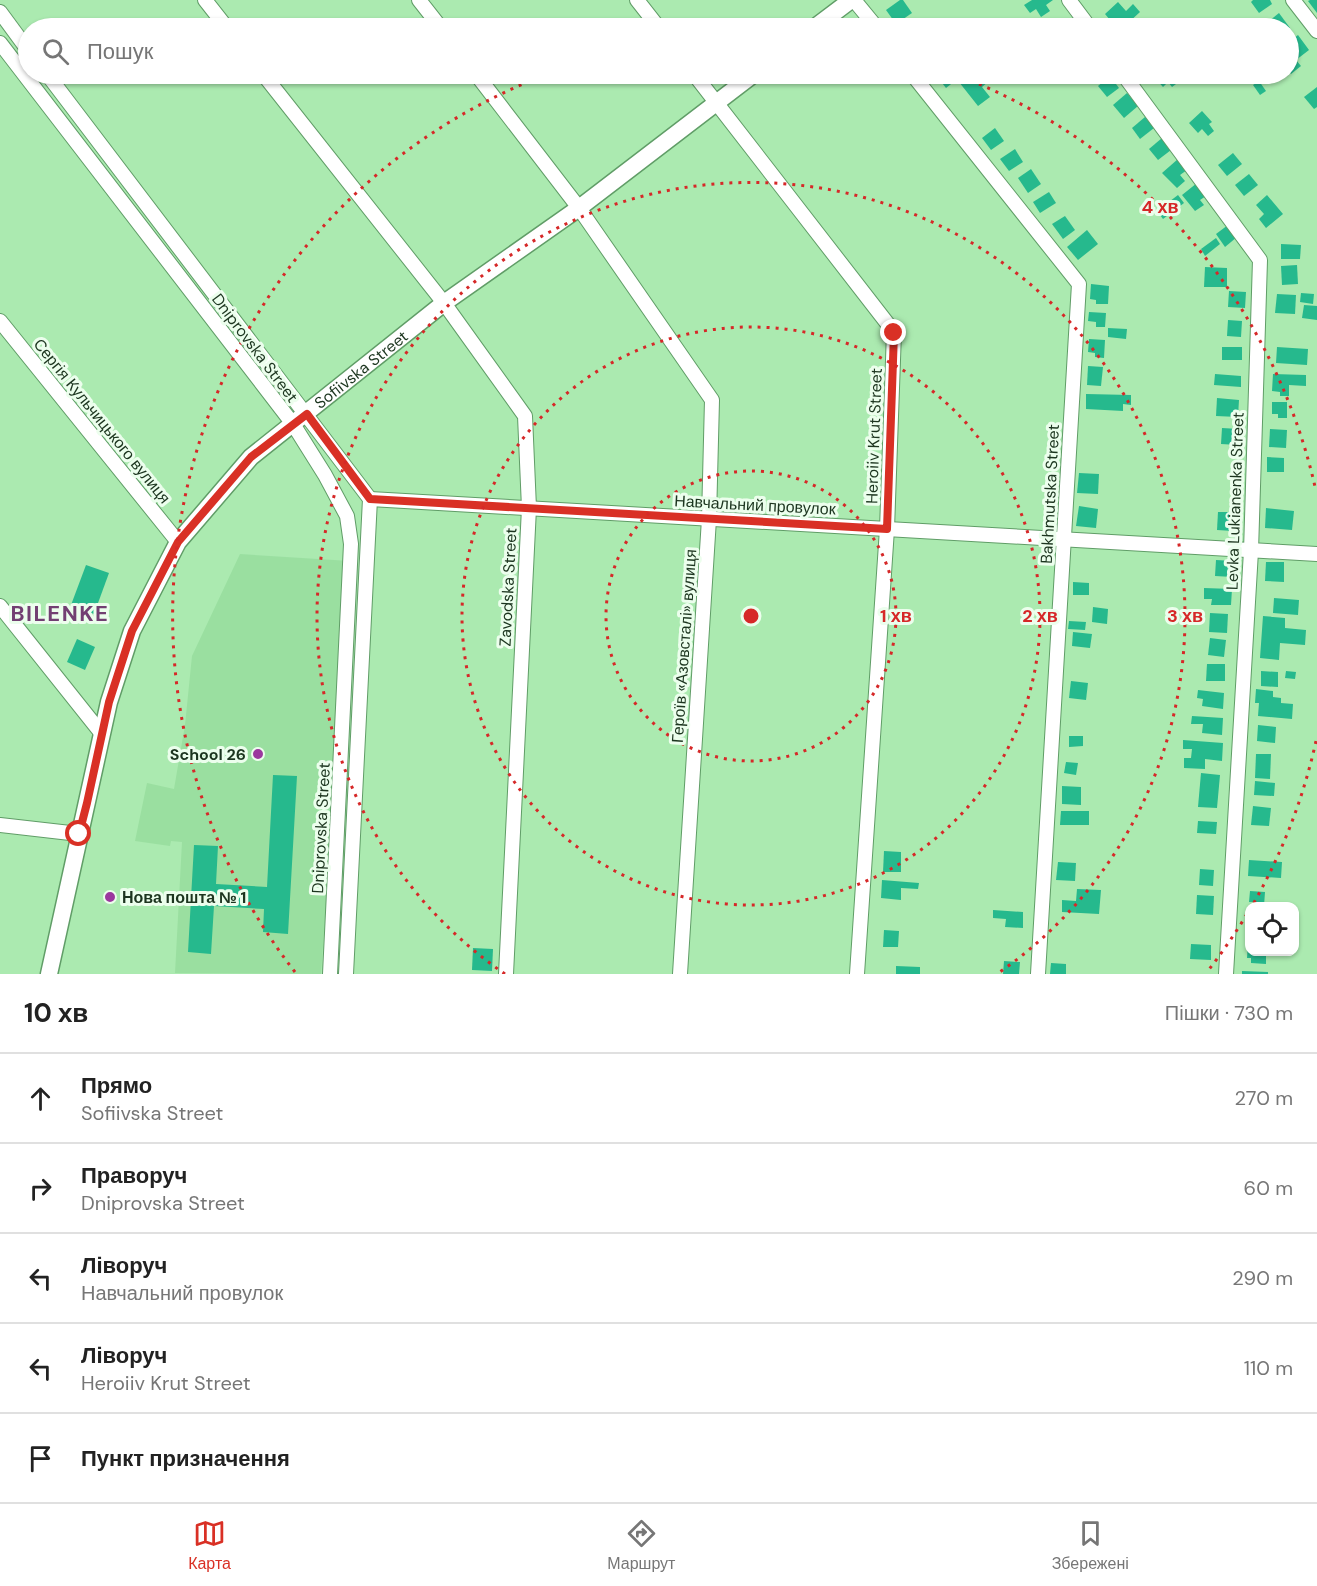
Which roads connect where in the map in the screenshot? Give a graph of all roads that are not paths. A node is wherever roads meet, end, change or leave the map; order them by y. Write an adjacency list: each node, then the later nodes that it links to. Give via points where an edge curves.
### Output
1 (205, 0): 8 (street)
2 (419, 0): 9 (street)
3 (637, 0): 10 (street)
4 (853, 0): 11 (street); 12 (street)
5 (1069, 0): 13 (street)
6 (1293, 0): 14 (street)
7 (0, 12): 15 (street)
8 (219, 18)
9 (433, 18)
10 (651, 18)
11 (828, 18)
12 (868, 18)
13 (1082, 18)
14 (1317, 31)
15 (18, 36)
16 (0, 43): 17 (street, Dniprovska Street)
17 (18, 66)
18 (32, 84): 31 (street, Dniprovska Street)
19 (55, 84): 30 (street, Dniprovska Street)
20 (271, 84): 28 (street, Zavodska Street)
21 (484, 84): 27 (street, Героїв «Азовсталі» вулиця)
22 (702, 84): 26 (street, Heroiiv Krut Street)
23 (741, 84): 26 (street, Sofiivska Street)
24 (920, 84): 36 (street, Bakhmutska Street, via 1078,284)
25 (1130, 84): 38 (street, Levka Lukianenka Street, via 1260,260)
26 (716, 103): 27 (street, Sofiivska Street); 35 (street, Heroiiv Krut Street, via 894,333)
27 (579, 208): 28 (street, Sofiivska Street); 34 (street, Героїв «Азовсталі» вулиця, via 712,400)
28 (444, 303): 30 (street, Sofiivska Street); 33 (street, Zavodska Street, via 525,416)
29 (0, 321): 37 (street, Сергія Кульчицького вулиця)
30 (307, 414): 31 (street, Sofiivska Street); 32 (street, Dniprovska Street)
31 (293, 424): 37 (street, Sofiivska Street, via 251,457); 46 (street, Dniprovska Street, via 347,516 351,544)
32 (370, 499): 33 (street, Навчальний провулок); 47 (street, Dniprovska Street)
33 (529, 508): 34 (street, Навчальний провулок); 48 (street, Zavodska Street)
34 (709, 519): 35 (street, Навчальний провулок); 49 (street, Героїв «Азовсталі» вулиця)
35 (887, 529): 36 (street, Навчальний провулок); 50 (street, Heroiiv Krut Street)
36 (1064, 540): 38 (street, Навчальний провулок); 51 (street, Bakhmutska Street)
37 (178, 542): 41 (street, Sofiivska Street, via 132,631)
38 (1251, 550): 39 (street, Навчальний провулок); 52 (street, Levka Lukianenka Street)
39 (1317, 554)
40 (0, 606): 41 (street)
41 (102, 734): 43 (street, Sofiivska Street)
42 (0, 825): 43 (street)
43 (79, 834): 44 (street, Sofiivska Street)
44 (49, 974): 45 (street)
45 (56, 974)
46 (330, 974)
47 (346, 974)
48 (506, 974)
49 (680, 974)
50 (857, 974)
51 (1038, 974)
52 (1226, 974)

